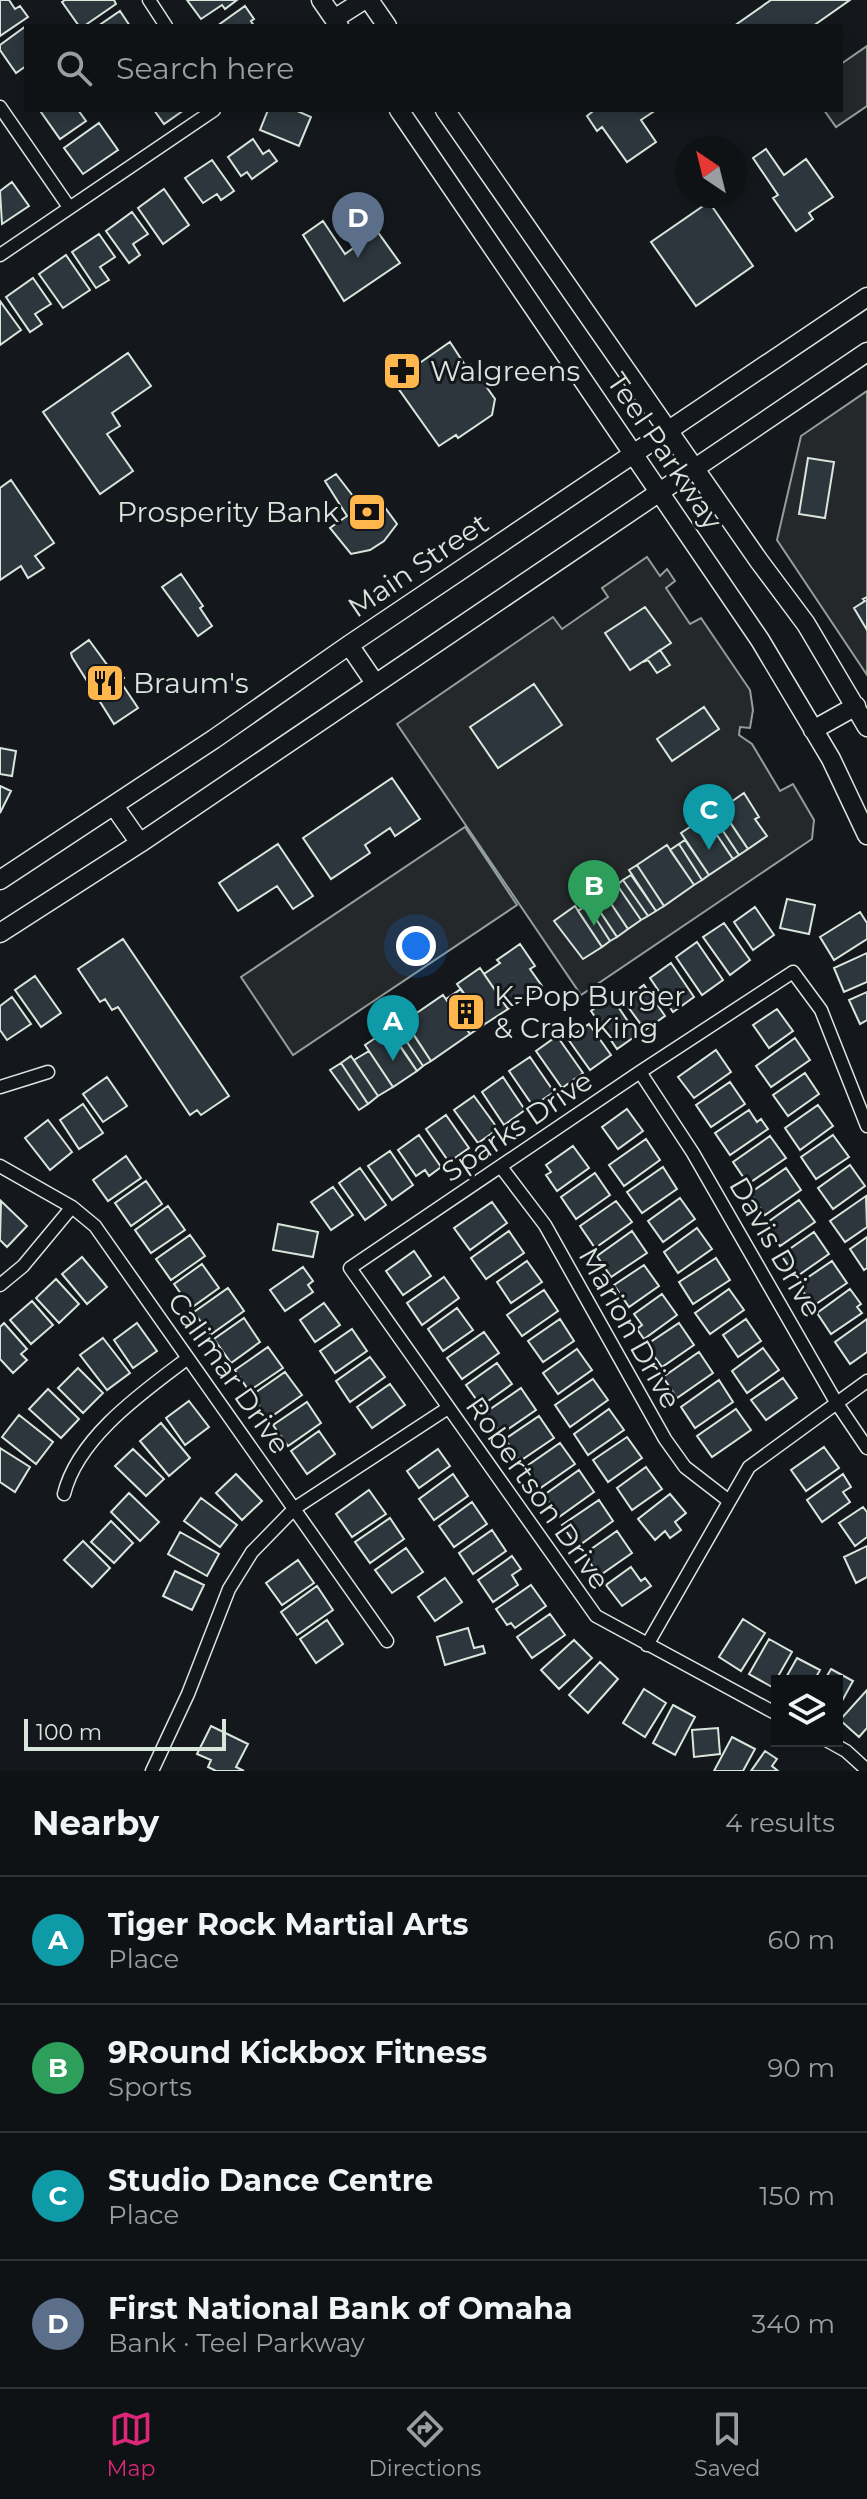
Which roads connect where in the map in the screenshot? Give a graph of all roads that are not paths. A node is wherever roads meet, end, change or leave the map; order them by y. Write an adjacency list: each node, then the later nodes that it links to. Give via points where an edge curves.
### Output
1 (149, 0): 5 (street)
2 (321, 0): 4 (main road)
3 (366, 0): 4 (main road); 6 (main road)
4 (337, 23)
5 (165, 24)
6 (385, 24)
7 (0, 107): 11 (street)
8 (211, 112): 11 (street)
9 (400, 112): 16 (main road, Teel Parkway)
10 (446, 112): 15 (main road, Teel Parkway)
11 (69, 207): 12 (street)
12 (0, 255)
13 (867, 297): 15 (main road, Main Street)
14 (867, 352): 17 (main road)
15 (668, 431): 16 (main road, Main Street); 17 (main road, Teel Parkway)
16 (633, 454): 18 (main road, Teel Parkway); 19 (main road, Main Street)
17 (694, 469): 18 (main road); 21 (main road, Teel Parkway, via 806,624)
18 (659, 494): 20 (main road); 23 (main road, Teel Parkway, via 760,640)
19 (349, 645): 20 (main road); 24 (main road, Main Street)
20 (375, 683): 26 (main road)
21 (856, 706): 22 (main road, Teel Parkway); 23 (main road)
22 (867, 727)
23 (813, 730): 25 (main road, Teel Parkway)
24 (114, 806): 26 (main road); 27 (main road, Main Street)
25 (867, 835)
26 (140, 843): 28 (main road)
27 (0, 880)
28 (0, 933)
29 (48, 1072): 31 (street)
30 (640, 1072): 32 (street, Sparks Drive, via 793,972 821,1010); 34 (street, Sparks Drive); 40 (street, Davis Drive, via 732,1217)
31 (0, 1087)
32 (867, 1126)
33 (0, 1166): 35 (street, Calimar Drive)
34 (501, 1167): 36 (street, Sparks Drive); 44 (street, Marion Drive, via 545,1225 665,1439 685,1467)
35 (72, 1207): 37 (street, via 23,1266); 38 (street, Calimar Drive, via 103,1237)
36 (350, 1268): 41 (street, Robertson Drive)
37 (0, 1285)
38 (188, 1358): 43 (street, via 105,1428 73,1469); 45 (street, Calimar Drive)
39 (867, 1381): 40 (street)
40 (836, 1402): 42 (street, Davis Drive); 44 (street, via 749,1467)
41 (448, 1408): 45 (street); 47 (street, Robertson Drive, via 596,1616)
42 (867, 1448)
43 (64, 1494)
44 (729, 1501): 47 (street)
45 (295, 1508): 46 (street, Calimar Drive); 51 (street, via 252,1552 229,1589)
46 (387, 1641)
47 (647, 1645): 48 (street, Robertson Drive)
48 (771, 1711)
49 (839, 1747): 50 (street)
50 (867, 1770)
51 (152, 1771)

